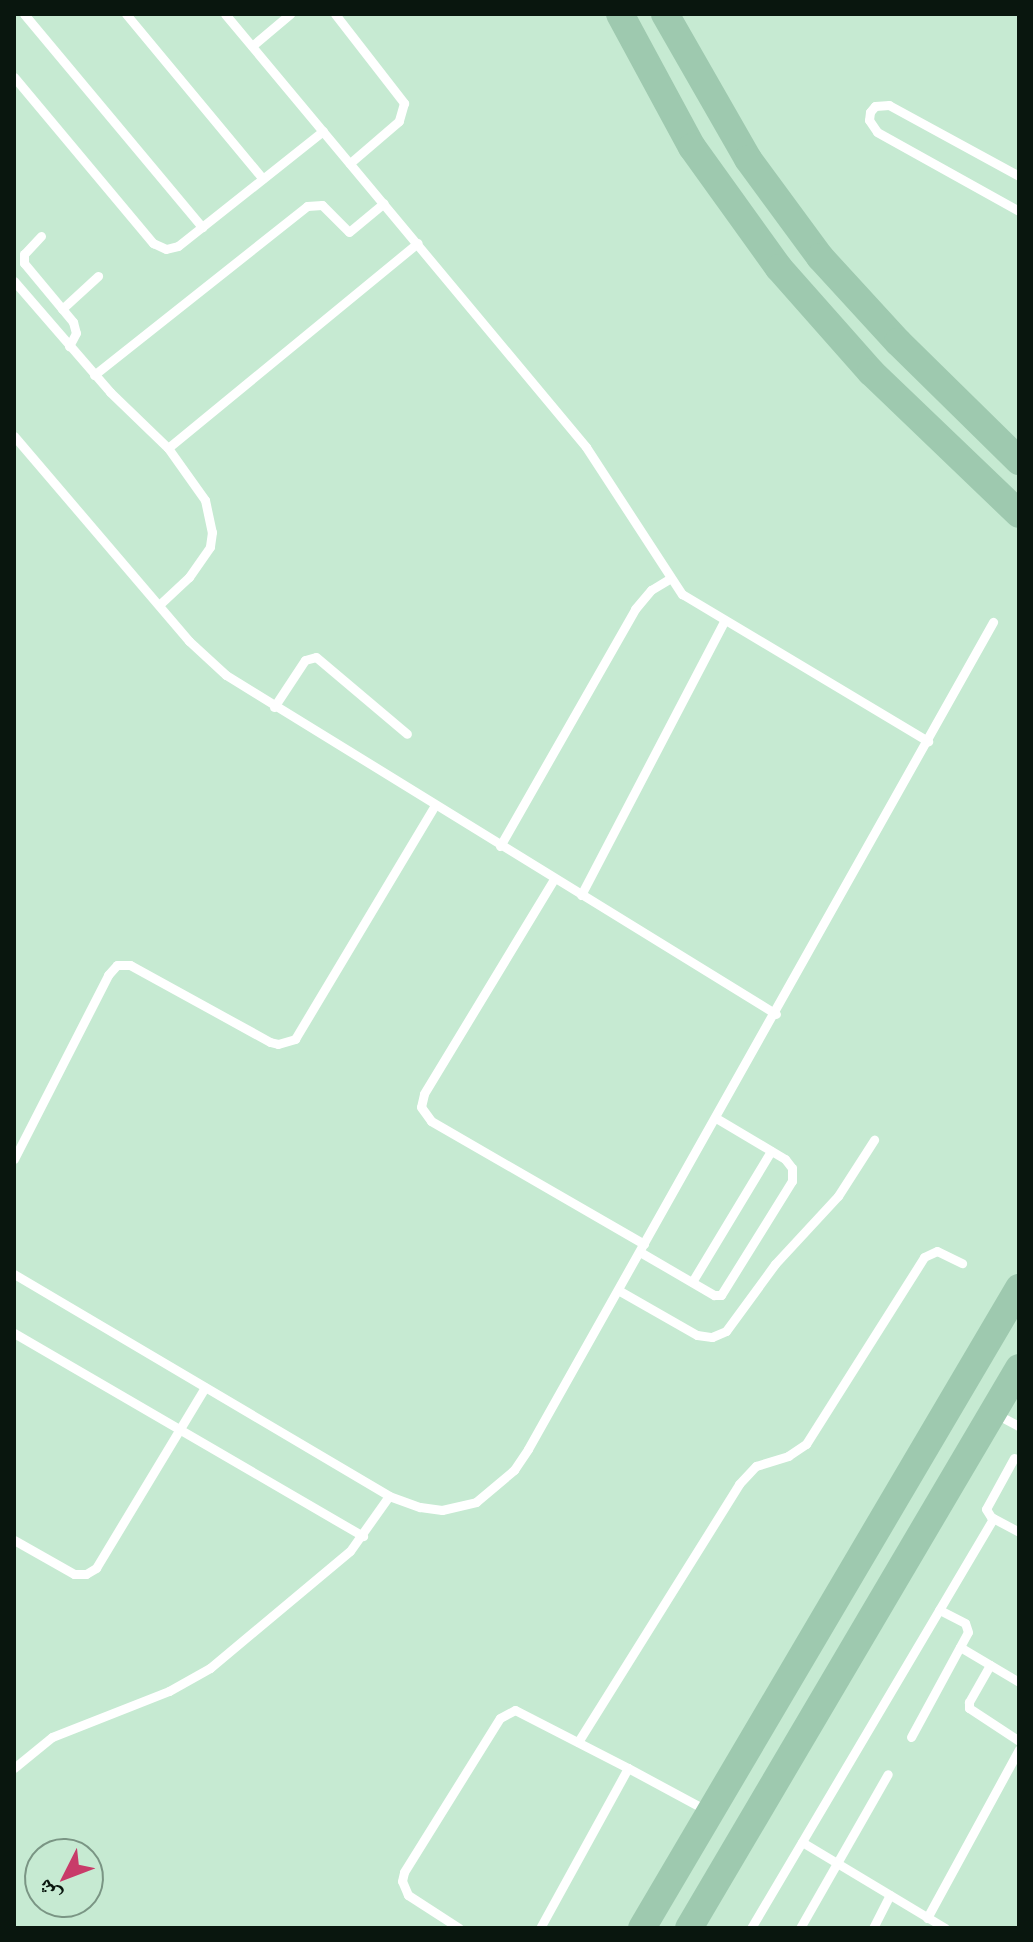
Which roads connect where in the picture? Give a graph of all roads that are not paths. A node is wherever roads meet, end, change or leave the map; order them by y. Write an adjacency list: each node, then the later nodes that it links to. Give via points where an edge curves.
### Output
1 (24, 14): 16 (lane)
2 (126, 14): 13 (lane)
3 (225, 14): 8 (lane)
4 (290, 14): 8 (lane)
5 (335, 14): 11 (lane, via 404,103 399,121)
6 (620, 14): 27 (main road, via 692,147 779,268 871,372)
7 (665, 14): 26 (main road, via 748,159 820,257)
8 (252, 46): 10 (lane)
9 (14, 77): 16 (lane, via 159,248 172,249)
10 (323, 131): 11 (lane); 13 (lane)
11 (350, 163): 14 (lane)
12 (1019, 176): 15 (lane, via 889,105 870,112 877,132)
13 (263, 179): 16 (lane)
14 (384, 203): 18 (lane); 23 (lane, via 349,232 322,205 307,206)
15 (1019, 211)
16 (202, 227)
17 (41, 236): 21 (lane, via 24,254 24,263)
18 (418, 243): 25 (lane); 28 (lane, via 586,447)
19 (98, 276): 21 (lane)
20 (14, 281): 22 (lane)
21 (62, 309): 22 (lane, via 76,327)
22 (69, 346): 23 (lane)
23 (94, 375): 25 (lane)
24 (14, 436): 29 (lane)
25 (168, 448): 29 (lane, via 205,500 212,532 201,562)
26 (1019, 461)
27 (1019, 514)
28 (669, 579): 30 (lane, via 689,600); 36 (lane, via 635,609)
29 (159, 605): 32 (lane, via 206,659)
30 (724, 622): 34 (lane); 38 (lane)
31 (993, 622): 34 (lane)
32 (274, 707): 33 (lane, via 305,660 316,657); 35 (lane)
33 (407, 734)
34 (928, 741): 39 (lane)
35 (435, 805): 36 (lane); 43 (lane, via 295,1039 270,1042 130,965 117,965)
36 (500, 846): 37 (lane)
37 (554, 879): 38 (lane); 44 (lane, via 421,1107 431,1121)
38 (581, 895): 39 (lane)
39 (776, 1014): 40 (lane)
40 (716, 1118): 42 (lane); 44 (lane)
41 (874, 1140): 49 (lane, via 838,1196 789,1248 732,1326 719,1335 697,1335)
42 (771, 1151): 47 (lane); 47 (lane, via 792,1168 792,1181 727,1291 717,1296)
43 (14, 1159)
44 (642, 1248): 47 (lane); 49 (lane)
45 (962, 1263): 67 (lane, via 937,1251 924,1257 806,1444 747,1474)
46 (14, 1274): 52 (lane)
47 (692, 1282)
48 (1019, 1288): 72 (main road)
49 (618, 1290): 57 (lane, via 528,1449 497,1487 468,1505 442,1510)
50 (14, 1333): 55 (lane)
51 (1019, 1368): 53 (main road)
52 (205, 1387): 55 (lane); 57 (lane)
53 (993, 1412): 54 (lane); 80 (main road)
54 (1019, 1426)
55 (180, 1429): 60 (lane); 61 (lane, via 91,1571 68,1572)
56 (1014, 1458): 58 (lane, via 986,1506)
57 (389, 1496): 60 (lane)
58 (993, 1518): 59 (lane); 62 (lane)
59 (1019, 1532)
60 (363, 1536): 69 (lane, via 193,1679 52,1737)
61 (14, 1540)
62 (939, 1610): 63 (lane, via 967,1627); 73 (lane)
63 (960, 1647): 64 (lane); 66 (lane)
64 (990, 1665): 65 (lane); 68 (lane, via 969,1708)
65 (1019, 1682)
66 (911, 1737)
67 (578, 1742): 70 (lane); 77 (lane, via 522,1712 510,1710 500,1718 402,1881 414,1901)
68 (1019, 1742): 76 (lane)
69 (14, 1768)
70 (628, 1768): 72 (lane); 78 (lane)
71 (888, 1774): 74 (lane)
72 (711, 1813): 79 (main road)
73 (802, 1842): 74 (lane); 81 (lane)
74 (837, 1863): 75 (lane); 82 (lane)
75 (890, 1895): 76 (lane); 83 (lane)
76 (927, 1918): 84 (lane)
77 (459, 1928)
78 (540, 1928)
79 (642, 1928)
80 (689, 1928)
81 (751, 1928)
82 (800, 1928)
83 (873, 1928)
84 (945, 1928)

